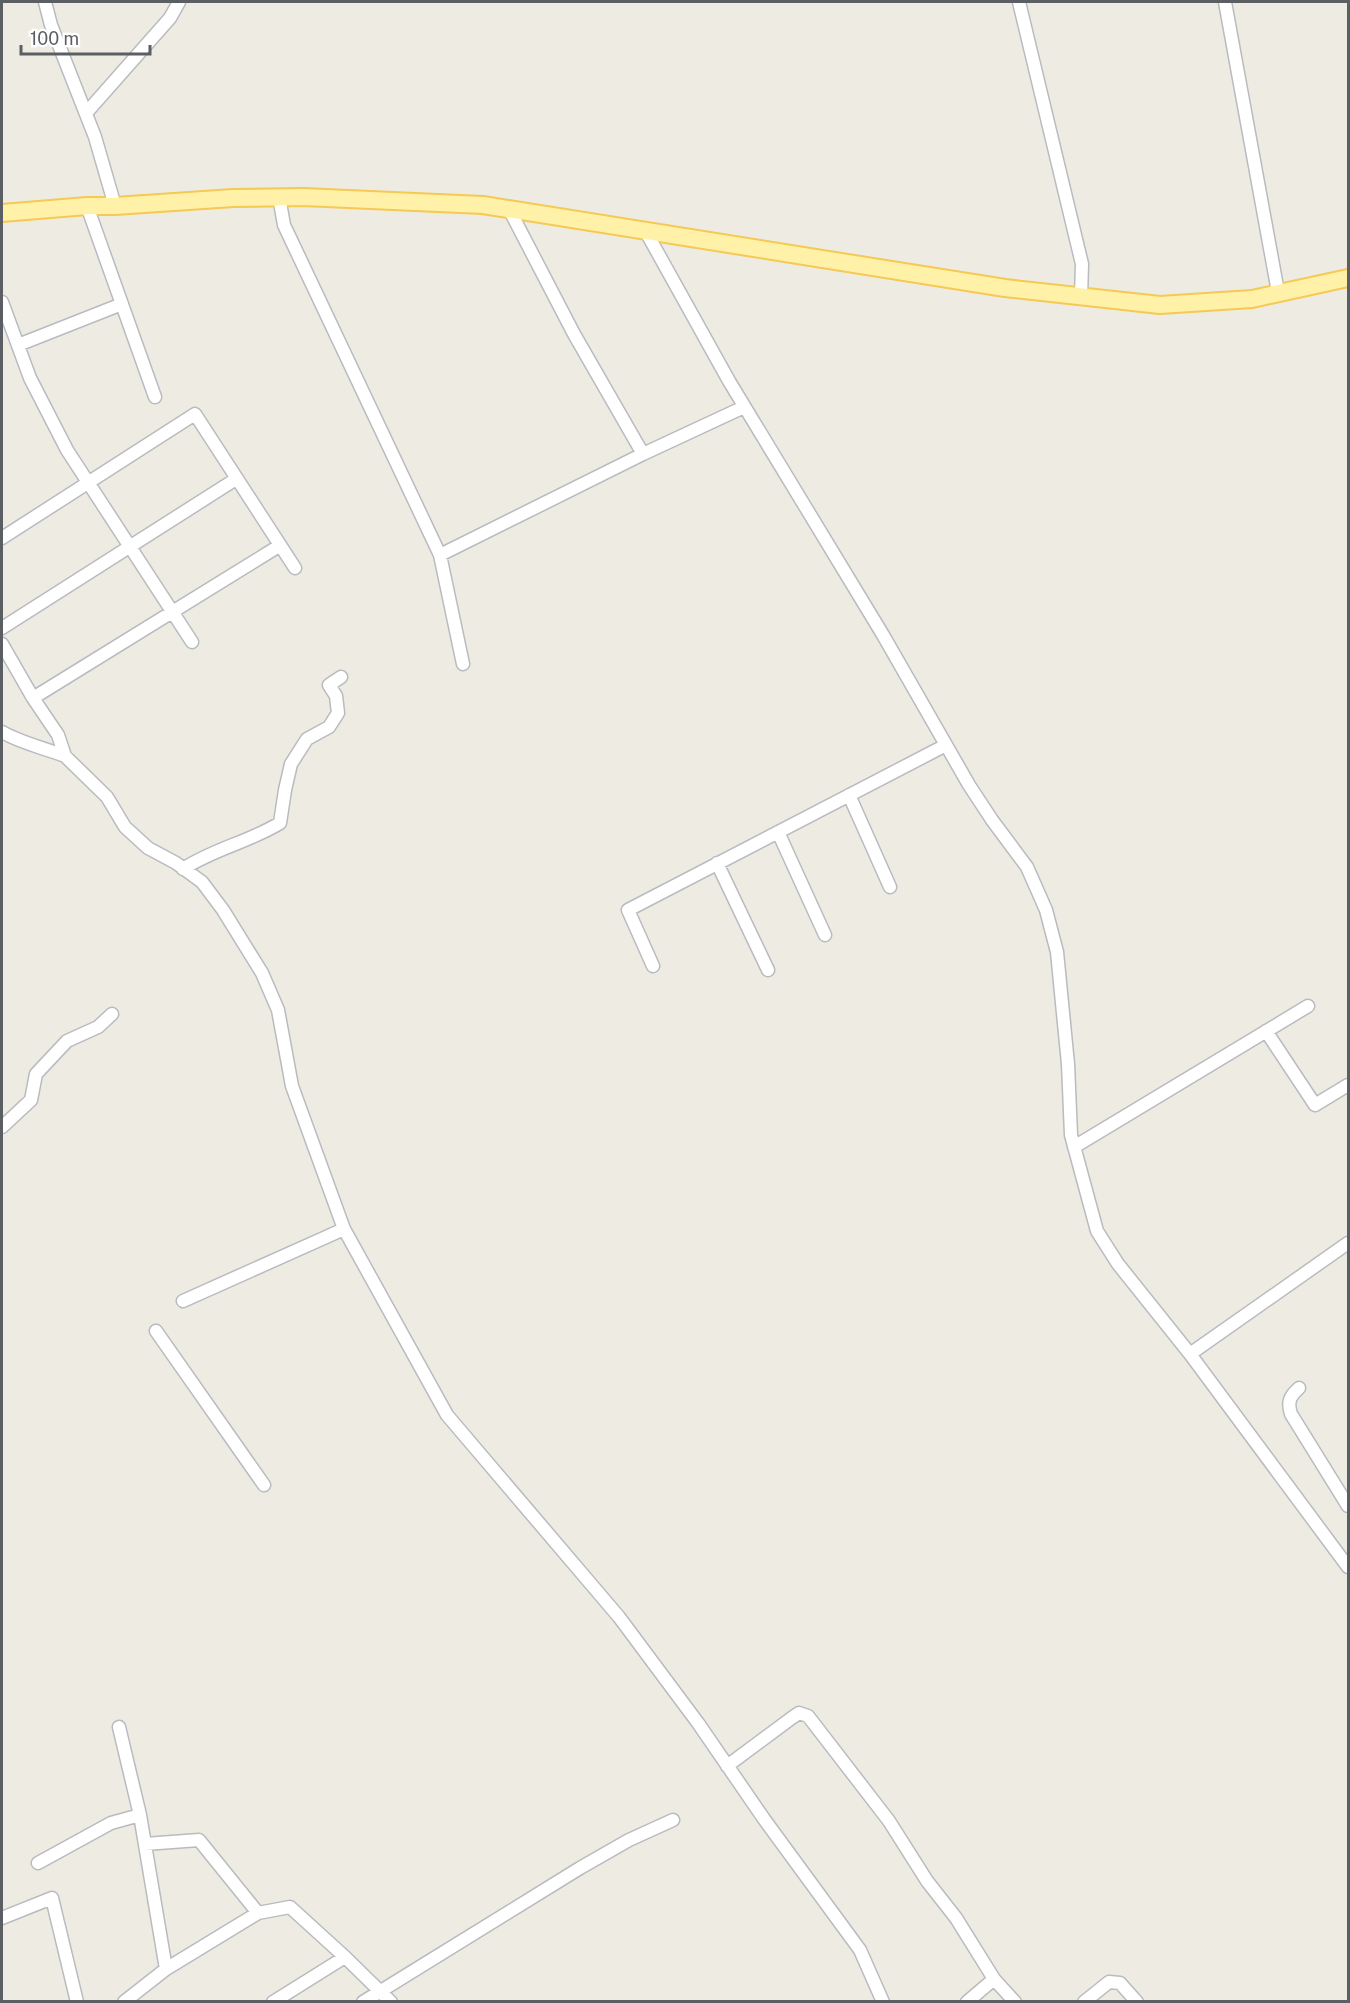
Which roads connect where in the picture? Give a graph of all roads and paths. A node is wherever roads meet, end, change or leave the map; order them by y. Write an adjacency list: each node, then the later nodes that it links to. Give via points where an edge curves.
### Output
1 (45, 2): 5 (street)
2 (179, 2): 5 (street, via 170,18)
3 (1019, 2): 14 (street, via 1082,264)
4 (1225, 2): 13 (street)
5 (87, 112): 8 (street)
6 (279, 197): 8 (main road); 9 (main road); 26 (street, via 284,225)
7 (87, 206): 8 (main road); 10 (main road); 16 (street)
8 (115, 206)
9 (509, 209): 11 (main road); 20 (street)
10 (2, 213)
11 (645, 230): 14 (main road, via 1005,288); 19 (street)
12 (1348, 278): 13 (main road)
13 (1278, 292): 14 (main road, via 1252,299 1160,305)
14 (1081, 296)
15 (2, 302): 17 (street)
16 (122, 304): 17 (street); 18 (street)
17 (18, 345): 22 (street, via 62,440)
18 (155, 397)
19 (744, 406): 20 (street); 36 (street)
20 (642, 454): 26 (street)
21 (236, 479): 22 (street, via 195,414); 24 (street); 25 (street)
22 (89, 482): 23 (street); 24 (street)
23 (2, 538)
24 (128, 546): 28 (street); 29 (street)
25 (279, 546): 27 (street); 28 (street)
26 (440, 555): 32 (street)
27 (295, 568)
28 (171, 613): 30 (street); 34 (street)
29 (2, 628)
30 (192, 642)
31 (2, 644): 34 (street)
32 (463, 664)
33 (340, 676): 41 (street, via 329,685 336,696 338,713 329,727 308,739 291,764 280,823 201,857)
34 (33, 699): 37 (street, via 58,735)
35 (2, 732): 37 (street)
36 (946, 745): 38 (street); 51 (street, via 992,820 1028,867 1046,910 1057,952)
37 (65, 756): 41 (street, via 107,797 125,827 148,848)
38 (849, 795): 39 (street); 42 (street)
39 (778, 832): 40 (street); 43 (street)
40 (717, 863): 44 (street, via 628,910); 45 (street)
41 (183, 869): 52 (street, via 202,882 224,910 262,973 278,1010 292,1086)
42 (890, 887)
43 (825, 935)
44 (652, 966)
45 (768, 970)
46 (1308, 1006): 48 (street)
47 (112, 1014): 50 (street, via 98,1027 68,1041 36,1074 31,1100)
48 (1266, 1031): 49 (street, via 1315,1105); 51 (street)
49 (1348, 1085)
50 (2, 1127)
51 (1074, 1147): 56 (street, via 1097,1231 1118,1264)
52 (344, 1229): 54 (street); 62 (street, via 447,1415 618,1617)
53 (1348, 1243): 56 (street)
54 (183, 1301)
55 (156, 1331): 58 (street)
56 (1190, 1354): 60 (street)
57 (1299, 1388): 59 (street, via 1291,1395 1291,1414)
58 (264, 1485)
59 (1348, 1506)
60 (1348, 1567)
61 (119, 1727): 63 (street)
62 (727, 1766): 71 (street, via 799,1713 808,1716 889,1821); 78 (street, via 860,1950)
63 (140, 1815): 65 (street); 66 (street, via 111,1823)
64 (673, 1820): 72 (street, via 628,1840)
65 (145, 1844): 67 (street, via 199,1840); 70 (street)
66 (38, 1863)
67 (258, 1913): 69 (street, via 290,1907); 70 (street)
68 (2, 1918): 73 (street, via 52,1898)
69 (345, 1957): 72 (street); 75 (street)
70 (166, 1969): 74 (street)
71 (994, 1978): 79 (street); 80 (street)
72 (380, 1990): 76 (street); 77 (street)
73 (77, 2001)
74 (124, 2001)
75 (273, 2001)
76 (363, 2001)
77 (391, 2001)
78 (883, 2001)
79 (968, 2001)
80 (1015, 2001)
81 (1084, 2001): 82 (street, via 1109,1982 1120,1983)
82 (1137, 2001)

